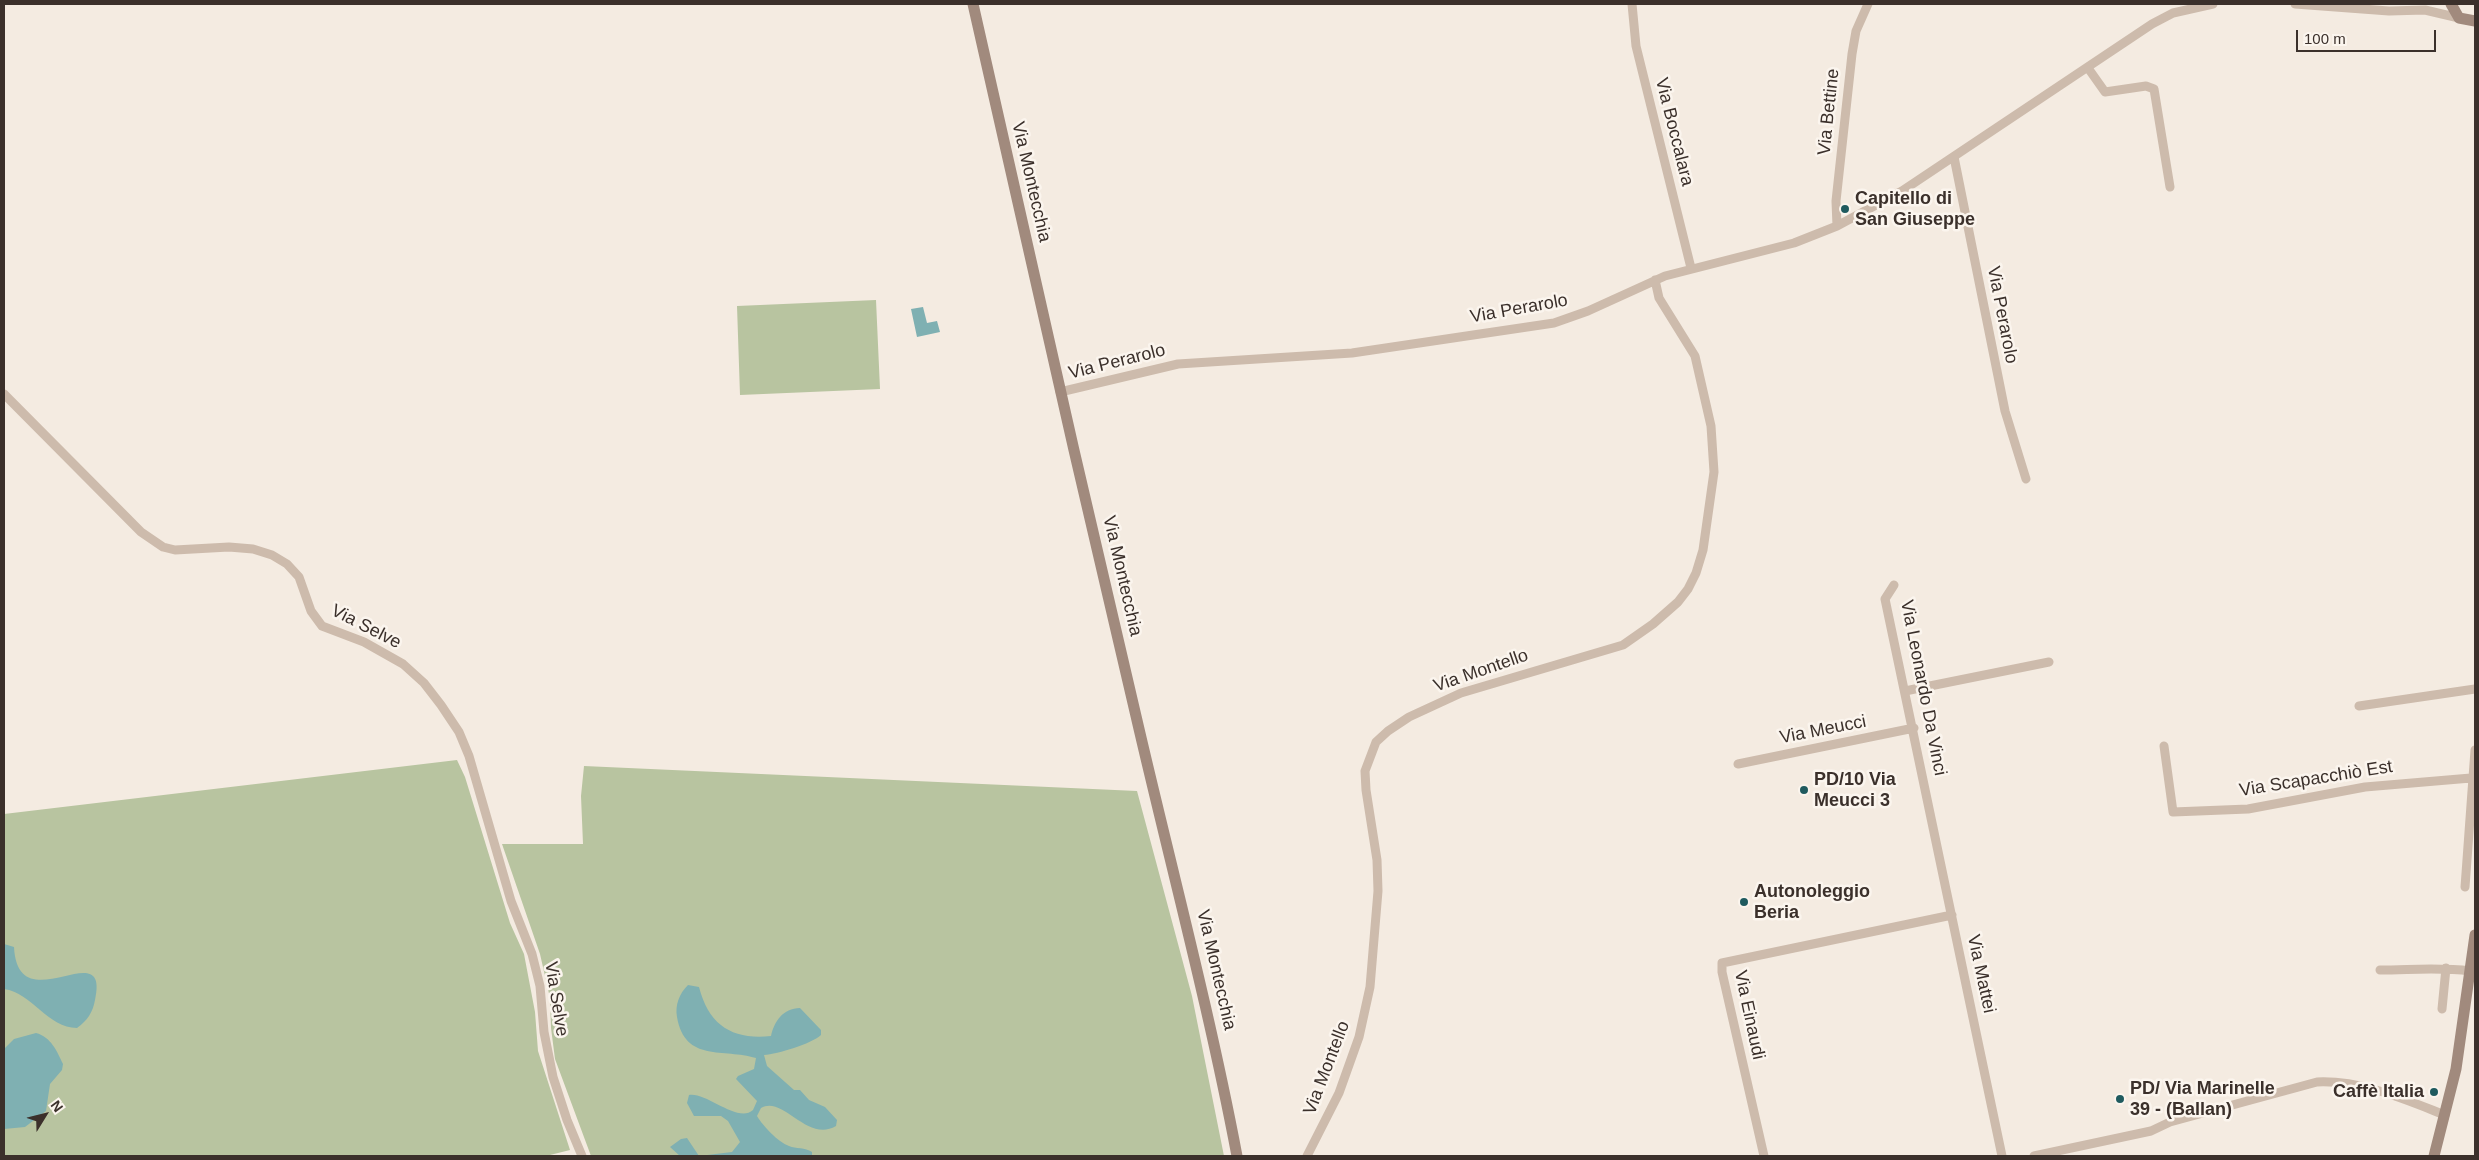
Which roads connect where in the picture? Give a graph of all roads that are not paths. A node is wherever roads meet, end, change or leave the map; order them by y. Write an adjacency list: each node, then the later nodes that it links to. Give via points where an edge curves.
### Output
1 (973, 4): 17 (street, Via Montecchia)
2 (1632, 4): 15 (street, Via Boccalara, via 1636,46)
3 (1868, 4): 14 (street, Via Bettine, via 1856,31 1852,54 1836,201)
4 (2213, 4): 11 (street, Via Perarolo, via 2173,13)
5 (2295, 4): 8 (street, via 2389,11)
6 (2438, 4): 8 (street)
7 (2451, 4): 9 (street)
8 (2425, 10): 9 (street)
9 (2466, 20): 10 (street)
10 (2475, 30)
11 (2088, 68): 12 (street, Via Perarolo); 13 (street, via 2105,92 2146,86 2154,89)
12 (1954, 156): 14 (street, Via Perarolo, via 1902,192); 19 (street, Via Perarolo, via 2005,411)
13 (2170, 187)
14 (1837, 226): 15 (street, Via Perarolo, via 1794,243)
15 (1691, 268): 16 (street, Via Perarolo)
16 (1655, 280): 17 (street, Via Perarolo, via 1588,311 1554,322 1352,352 1178,364); 41 (street, Via Montello, via 1659,298 1695,356 1711,426 1714,472 1703,550 1696,573 1678,602 1622,645 1461,693 1409,717 1376,742 1365,772 1378,860 1370,987 1359,1037 1338,1093)
17 (1060, 392): 40 (street, Via Montecchia, via 1198,966)
18 (4, 394): 39 (street, Via Selve, via 155,543 175,550 229,547 272,555 299,577 311,611 322,626 364,642 403,664 424,683 458,732 469,756 511,901 532,954 554,1077)
19 (2026, 479)
20 (1894, 585): 23 (street, Via Leonardo Da Vinci, via 1885,599)
21 (2049, 662): 23 (street)
22 (2475, 689): 24 (street)
23 (1905, 691): 25 (street, Via Leonardo Da Vinci)
24 (2359, 706)
25 (1914, 728): 28 (street, Via Meucci); 30 (street, Via Leonardo Da Vinci)
26 (2164, 746): 29 (street, Via Scapacchiò Est, via 2173,812 2248,810 2365,787)
27 (2475, 750): 29 (street)
28 (1738, 764)
29 (2472, 778): 31 (street)
30 (1928, 799): 32 (street, Via Mattei)
31 (2465, 887)
32 (1952, 914): 42 (street, Via Einaudi, via 1722,963); 43 (street, Via Mattei)
33 (2475, 935): 36 (street)
34 (2446, 968): 35 (street); 36 (street); 37 (street)
35 (2380, 970)
36 (2470, 971): 38 (street, via 2456,1069)
37 (2442, 1009)
38 (2445, 1115): 44 (street, via 2367,1086 2338,1081 2317,1082 2170,1122 2151,1131); 45 (street)
39 (582, 1156)
40 (1237, 1156)
41 (1307, 1156)
42 (1764, 1156)
43 (2002, 1156)
44 (2034, 1156)
45 (2434, 1156)

